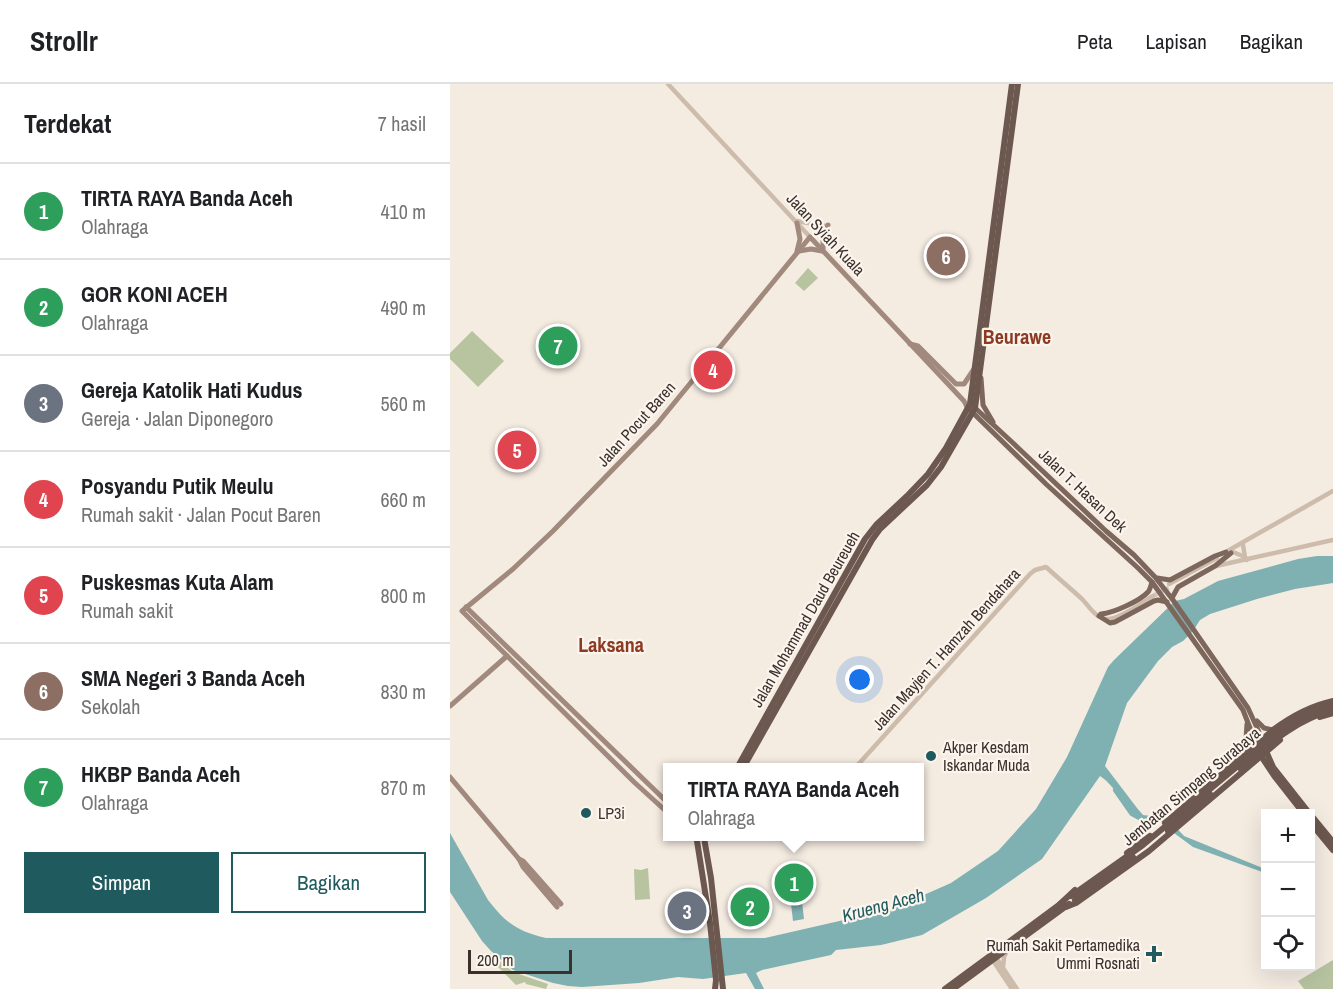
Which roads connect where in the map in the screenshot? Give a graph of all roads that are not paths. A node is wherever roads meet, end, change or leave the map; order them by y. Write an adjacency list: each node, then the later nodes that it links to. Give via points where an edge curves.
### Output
1 (668, 84): 4 (street, Jalan Syiah Kuala)
2 (1012, 84): 11 (highway, Jalan Mohammad Daud Beureueh)
3 (1018, 84): 10 (highway, Jalan Mohammad Daud Beureueh)
4 (797, 222): 5 (street); 6 (street, Jalan Syiah Kuala); 7 (main road)
5 (827, 226): 8 (main road)
6 (810, 237): 7 (main road, Jalan Pocut Baren); 8 (main road, Jalan Syiah Kuala)
7 (797, 252): 8 (main road); 24 (main road, Jalan Pocut Baren, via 657,424 553,531)
8 (823, 252): 9 (main road, Jalan Syiah Kuala)
9 (910, 344): 11 (main road, via 918,346 956,384 965,383); 12 (main road, Jalan Syiah Kuala)
10 (981, 362): 12 (highway, Jalan Mohammad Daud Beureueh); 13 (main road, via 983,405)
11 (975, 368): 12 (highway, Jalan Mohammad Daud Beureueh)
12 (970, 407): 13 (main road, Jalan T. Hasan Dek); 20 (main road, Jalan T. Hasan Dek, via 1028,466); 38 (highway, Jalan Mohammad Daud Beureueh, via 928,474 865,539); 39 (highway, Jalan Mohammad Daud Beureueh, via 941,467 872,540)
13 (996, 426): 20 (main road, Jalan T. Hasan Dek, via 1134,555)
14 (1333, 491): 16 (street)
15 (1333, 540): 18 (street)
16 (1243, 543): 17 (street); 18 (street)
17 (1230, 552): 18 (street); 19 (main road); 20 (main road, via 1170,580); 21 (street)
18 (1246, 559): 19 (street)
19 (1215, 566): 23 (main road, via 1178,587)
20 (1154, 580): 23 (main road, Jalan T. Hasan Dek); 25 (main road, via 1143,595)
21 (1170, 586)
22 (1153, 595): 25 (street, via 1111,617)
23 (1170, 601): 25 (main road, via 1154,601 1110,623); 28 (main road, Jalan T. Hasan Dek)
24 (464, 609): 26 (main road); 27 (main road)
25 (1100, 615): 40 (street, Jalan Mayjen T. Hamzah Bendahara, via 1046,567 1035,570)
26 (513, 651): 27 (main road); 42 (main road)
27 (506, 657): 30 (main road); 43 (main road)
28 (1232, 690): 32 (main road); 33 (main road)
29 (1333, 703): 34 (highway, via 1304,710); 51 (highway, Jembatan Simpang Surabaya, bridge, via 1287,724 1143,845)
30 (450, 706)
31 (1333, 712): 36 (highway, via 1290,732); 51 (highway, Jembatan Simpang Surabaya, bridge, via 1308,718 1285,732 1181,820)
32 (1253, 718): 34 (main road); 35 (main road)
33 (1247, 722): 35 (main road); 37 (main road, via 1246,739)
34 (1273, 730): 35 (highway)
35 (1260, 742): 36 (main road); 37 (highway)
36 (1263, 754): 44 (highway, via 1275,777); 45 (highway); 52 (highway, bridge, via 1149,851 1076,903)
37 (1236, 762): 52 (highway, bridge, via 1161,827 1069,894)
38 (740, 763)
39 (746, 763)
40 (859, 763)
41 (450, 777): 53 (main road)
42 (663, 798)
43 (663, 808)
44 (1301, 809)
45 (1306, 809)
46 (1315, 820): 49 (highway)
47 (1315, 827): 50 (highway)
48 (701, 841): 57 (highway, via 711,878)
49 (1333, 842)
50 (1333, 850)
51 (1073, 898): 52 (highway)
52 (1063, 905): 54 (highway); 55 (highway)
53 (559, 906)
54 (1008, 949): 55 (highway); 56 (street)
55 (993, 957): 56 (street); 60 (highway); 61 (highway); 62 (street)
56 (1003, 967): 63 (street)
57 (719, 980): 58 (highway); 59 (highway)
58 (715, 989)
59 (723, 989)
60 (945, 989)
61 (954, 989)
62 (1012, 989)
63 (1017, 989)

